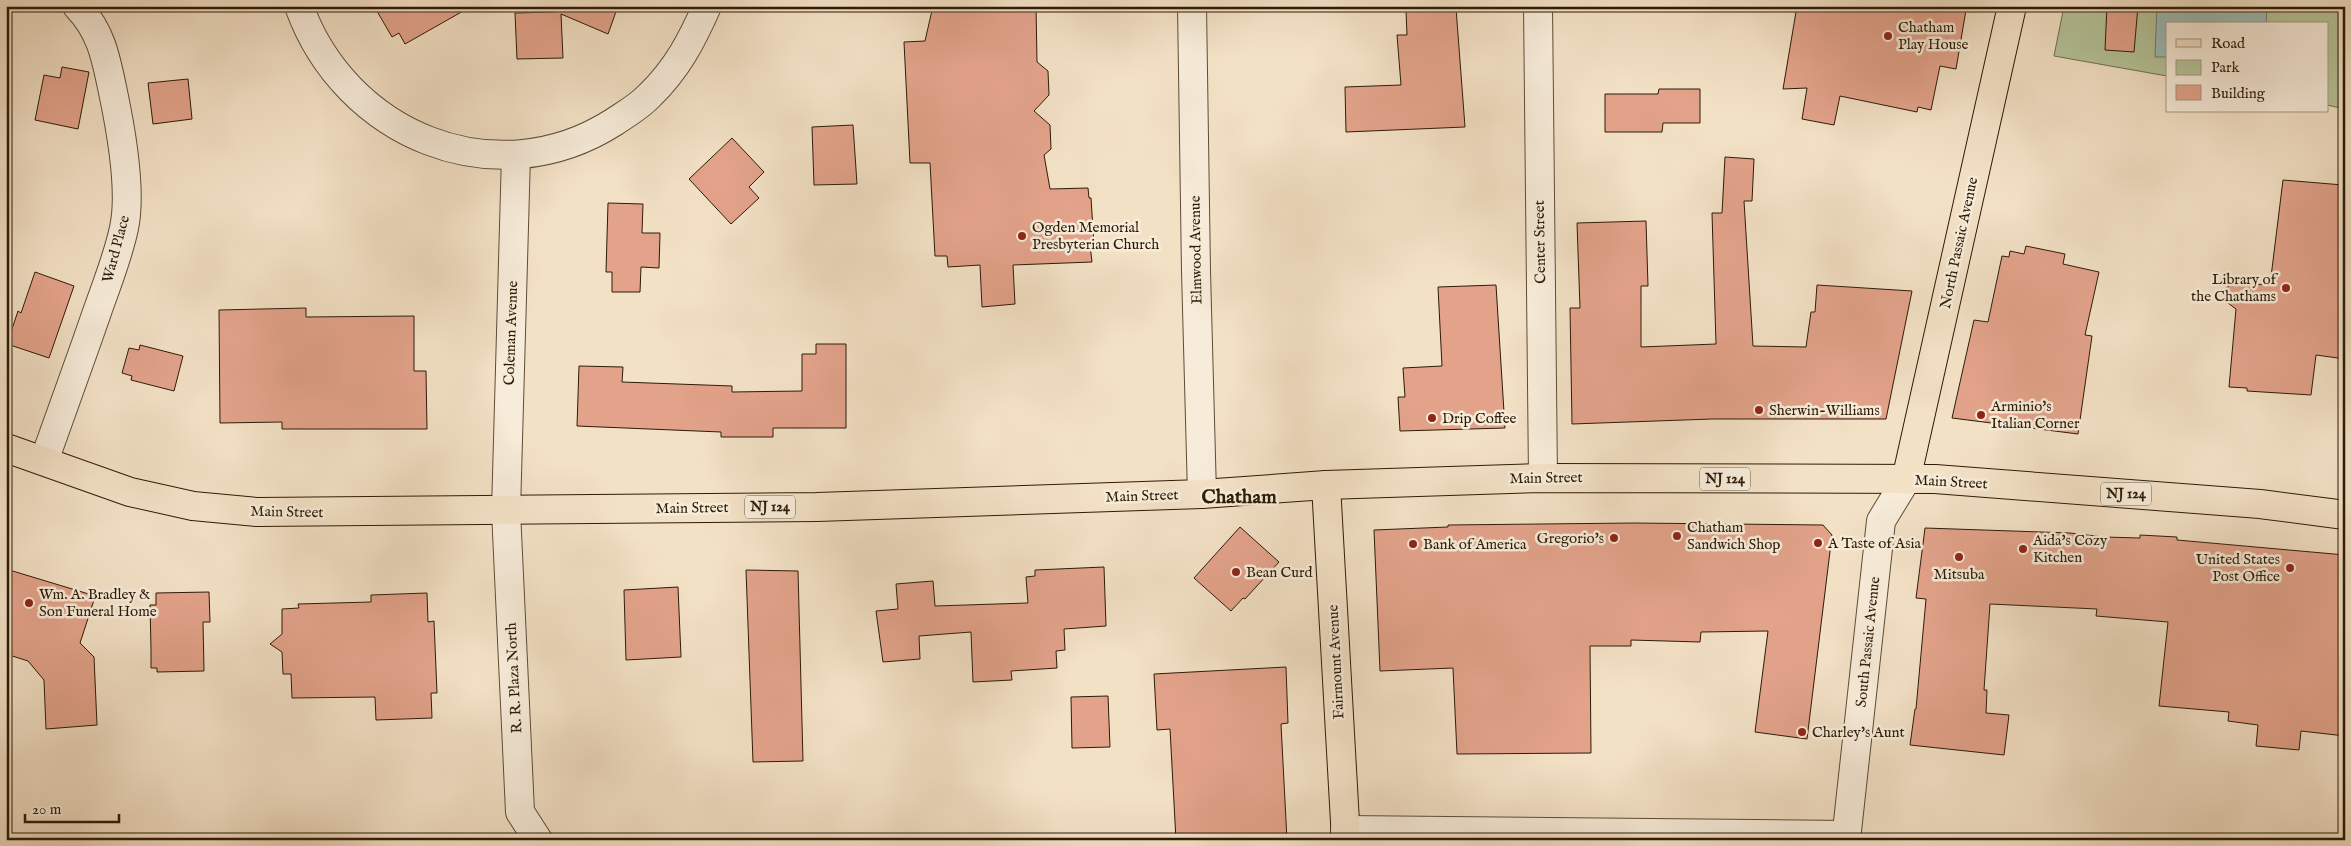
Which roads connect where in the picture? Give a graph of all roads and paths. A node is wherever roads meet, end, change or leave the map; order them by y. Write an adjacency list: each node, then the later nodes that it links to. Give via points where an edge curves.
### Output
1 (77, 6): 9 (street, Ward Place, via 92,21 105,55 115,104 127,206 125,228 114,263)
2 (299, 6): 7 (street, via 317,48 343,82 375,111 411,134 451,150 493,156)
3 (707, 6): 7 (street, via 690,45 678,63 634,109 584,138 558,148)
4 (1192, 6): 13 (street, Elmwood Avenue)
5 (1538, 6): 10 (street, Center Street)
6 (2012, 6): 11 (main road, North Passaic Avenue)
7 (516, 155): 14 (street, Coleman Avenue)
8 (6, 448): 9 (main road, Main Street / NJ 124)
9 (44, 462): 14 (main road, Main Street / NJ 124, via 130,492 201,507 257,512)
10 (1543, 478): 11 (main road, Main Street / NJ 124); 12 (main road, Main Street / NJ 124)
11 (1906, 480): 15 (main road, Main Street / NJ 124, via 1935,479 2260,504); 17 (street, South Passaic Avenue, via 1881,521)
12 (1326, 485): 13 (main road, Main Street / NJ 124); 16 (main road, Fairmount Avenue)
13 (1202, 494): 14 (main road, Main Street / NJ 124, via 798,507)
14 (506, 511): 18 (street, R. R. Plaza North, via 520,812)
15 (2345, 515)
16 (1345, 835): 17 (street)
17 (1846, 837)
18 (538, 840)

